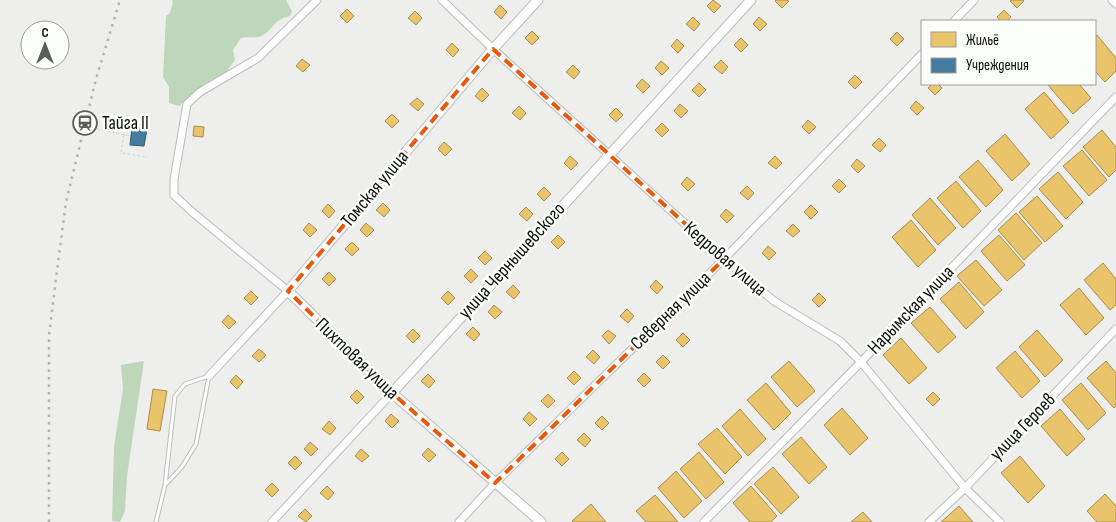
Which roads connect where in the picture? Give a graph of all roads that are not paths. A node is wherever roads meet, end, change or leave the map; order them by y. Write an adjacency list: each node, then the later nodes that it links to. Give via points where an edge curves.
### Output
1 (317, 0): 14 (street, Пихтовая улица, via 258,58 200,92 187,104 174,178 174,195 191,212)
2 (442, 0): 9 (street, Кедровая улица)
3 (538, 0): 9 (street, Томская улица)
4 (751, 0): 12 (street, улица Чернышевского)
5 (974, 0): 8 (street)
6 (1112, 0): 7 (street)
7 (1116, 4)
8 (955, 20)
9 (493, 49): 12 (street, Кедровая улица); 14 (street, Томская улица)
10 (921, 55): 13 (street, Северная улица)
11 (1116, 97): 16 (street, Нарымская улица)
12 (608, 156): 13 (street, Кедровая улица); 18 (street, улица Чернышевского)
13 (724, 260): 16 (street, Кедровая улица, via 774,301 840,341); 19 (street, Северная улица)
14 (288, 291): 17 (street, Томская улица); 18 (street, Пихтовая улица)
15 (1116, 330): 21 (street, улица Героев)
16 (861, 362): 21 (street, Кедровая улица); 26 (street, Нарымская улица)
17 (209, 376): 20 (lane, via 196,444 182,467); 20 (lane, via 185,384 175,396)
18 (392, 393): 19 (street, Пихтовая улица); 23 (street, улица Чернышевского)
19 (496, 483): 24 (street, Северная улица); 25 (street, Пихтовая улица)
20 (165, 485): 22 (lane)
21 (965, 488): 27 (street, улица Героев); 28 (street, Кедровая улица)
22 (156, 522)
23 (272, 522)
24 (459, 522)
25 (541, 522)
26 (704, 522)
27 (929, 522)
28 (1000, 522)

